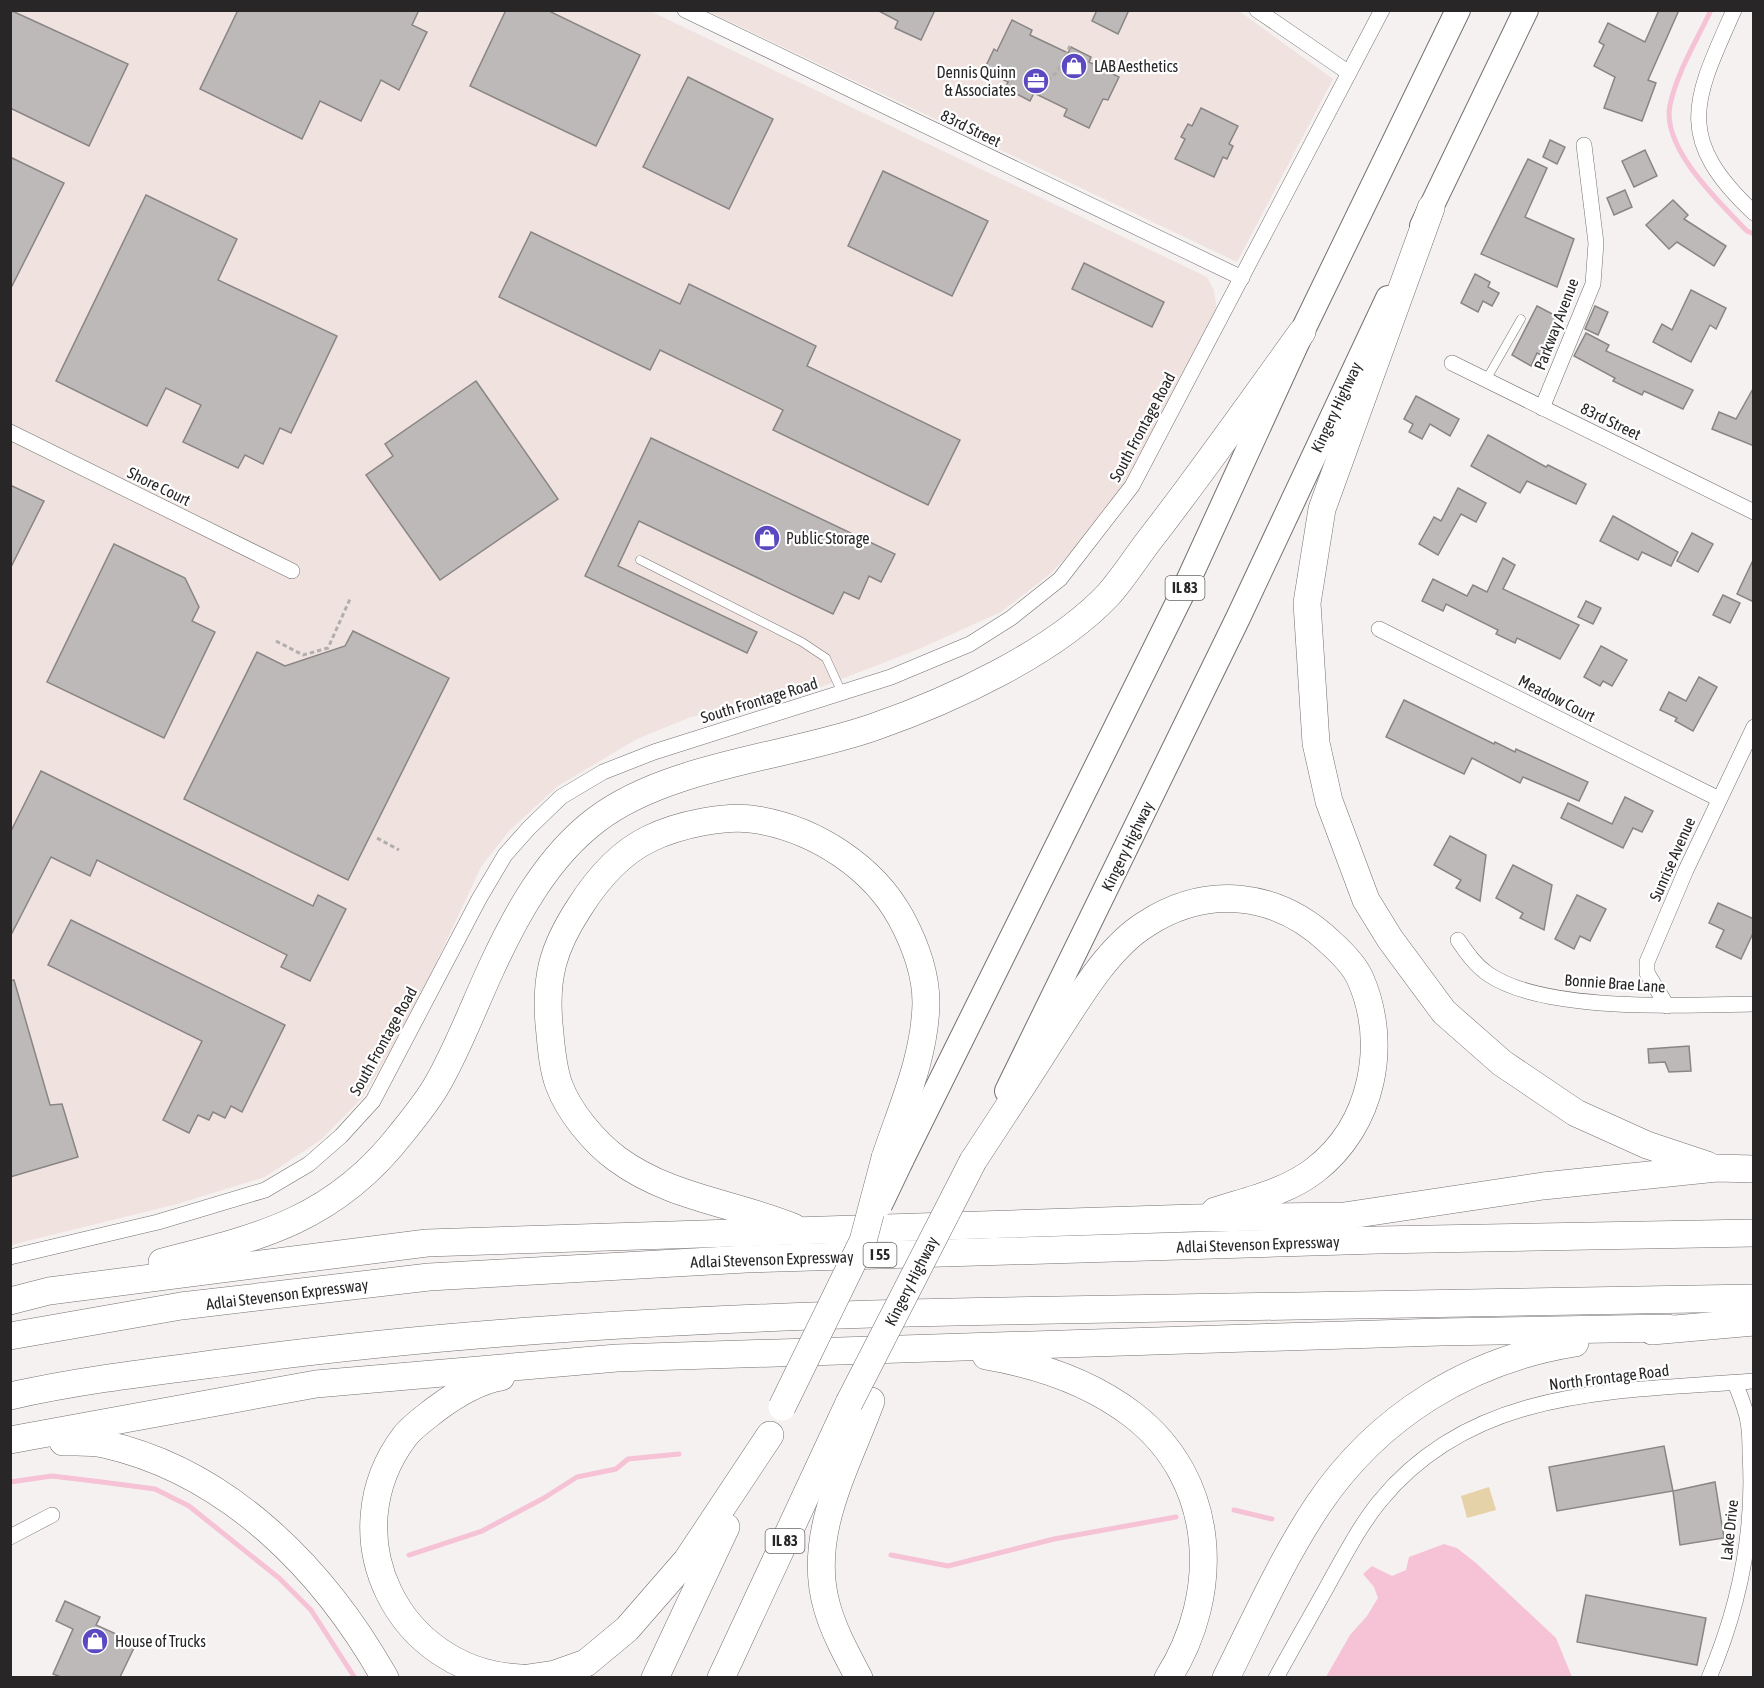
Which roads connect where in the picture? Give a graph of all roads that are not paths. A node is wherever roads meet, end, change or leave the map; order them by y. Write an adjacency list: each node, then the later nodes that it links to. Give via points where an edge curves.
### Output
1 (685, 10): 11 (street, 83rd Street)
2 (1257, 10): 7 (street)
3 (1382, 10): 7 (street, South Frontage Road)
4 (1458, 10): 13 (main road, IL 83)
5 (1526, 10): 9 (main road, Kingery Highway)
6 (1734, 10): 10 (street, via 1703,79 1698,131 1714,167)
7 (1349, 73): 11 (street, South Frontage Road)
8 (1584, 145): 16 (street, Parkway Avenue, via 1596,243 1593,284)
9 (1431, 208): 29 (main road, Kingery Highway, via 1233,629); 30 (highway, via 1322,509 1307,603 1316,743 1329,801 1366,900 1444,1012 1502,1063 1576,1113 1647,1145)
10 (1754, 213)
11 (1242, 278): 22 (street, South Frontage Road, via 1132,486 1060,579 970,644 891,678)
12 (1521, 319): 15 (lane)
13 (1302, 332): 28 (main road, IL 83, via 1183,592); 36 (highway, via 1108,594 1066,630 971,687 873,728 675,781 636,796 596,820 563,851 535,888 508,932 437,1084 386,1153 358,1183 313,1213 269,1232)
14 (1452, 363): 15 (street, 83rd Street)
15 (1486, 380): 16 (street, 83rd Street)
16 (1542, 408): 18 (street, 83rd Street)
17 (10, 432): 20 (street, Shore Court)
18 (1754, 512)
19 (640, 560): 22 (lane, via 802,642 826,658)
20 (292, 571)
21 (1379, 629): 24 (street, Meadow Court)
22 (842, 693): 35 (street, South Frontage Road, via 654,752 603,772 561,797 505,855 373,1101 309,1164 265,1190 158,1222)
23 (1754, 727): 24 (street, Sunrise Avenue)
24 (1719, 800): 27 (street, Sunrise Avenue, via 1647,962 1647,973)
25 (1458, 940): 27 (street, Bonnie Brae Lane, via 1473,961 1490,975 1515,986 1561,998)
26 (1754, 1004): 27 (street, Bonnie Brae Lane)
27 (1667, 1005)
28 (893, 1160): 33 (highway, via 922,1047 926,1001 923,973 911,937 893,903 867,873 832,848 757,819 685,825 648,839 614,864 589,893 551,960 547,998 559,1084 582,1123 615,1157 651,1180); 48 (highway, bridge, via 862,1241)
29 (973, 1161): 32 (highway, via 1068,1013 1115,952 1144,925 1179,906 1201,900 1255,899 1292,913 1322,934 1359,976 1370,1009 1373,1071 1366,1102 1354,1128 1315,1170 1283,1189); 47 (highway, Kingery Highway, bridge, via 901,1302)
30 (1716, 1168): 31 (highway); 32 (highway, via 1543,1186 1344,1216)
31 (1754, 1169)
32 (1194, 1218): 33 (highway)
33 (805, 1232): 36 (highway, via 427,1243)
34 (1754, 1233): 41 (highway, Adlai Stevenson Expressway / I 55, via 746,1259 429,1277 180,1306)
35 (10, 1257)
36 (49, 1291): 38 (highway)
37 (1754, 1298): 46 (highway, via 742,1317 328,1348 66,1383)
38 (10, 1301)
39 (1754, 1322): 40 (highway)
40 (1668, 1328): 42 (highway); 59 (highway, via 1544,1348 1476,1370 1398,1418 1368,1444 1319,1504)
41 (10, 1336)
42 (938, 1348): 43 (highway); 58 (highway, via 1065,1376 1104,1395 1134,1416 1180,1469 1194,1496 1204,1563 1192,1632)
43 (617, 1358): 49 (highway, via 316,1384); 53 (highway, via 496,1378 456,1394 406,1435 386,1469 375,1499 377,1565 390,1598 414,1630 443,1654 471,1669 496,1677)
44 (1754, 1381): 45 (street, North Frontage Road)
45 (1735, 1383): 60 (street, North Frontage Road, via 1586,1394 1547,1401 1512,1410 1473,1427 1429,1454 1404,1474 1361,1528); 61 (street, Lake Drive, via 1748,1422 1750,1519 1735,1606)
46 (10, 1396)
47 (860, 1402): 56 (highway, IL 83); 57 (highway, via 823,1529 821,1568 826,1606)
48 (770, 1435): 54 (highway, via 687,1560 627,1629 586,1663 555,1674); 55 (highway)
49 (11, 1440): 52 (highway, via 103,1443 158,1461 238,1505 287,1546 361,1636)
50 (52, 1515): 51 (street)
51 (10, 1537)
52 (385, 1677)
53 (520, 1677)
54 (528, 1677)
55 (655, 1677)
56 (721, 1677)
57 (859, 1677)
58 (1168, 1677)
59 (1226, 1677)
60 (1276, 1677)
61 (1709, 1677)

